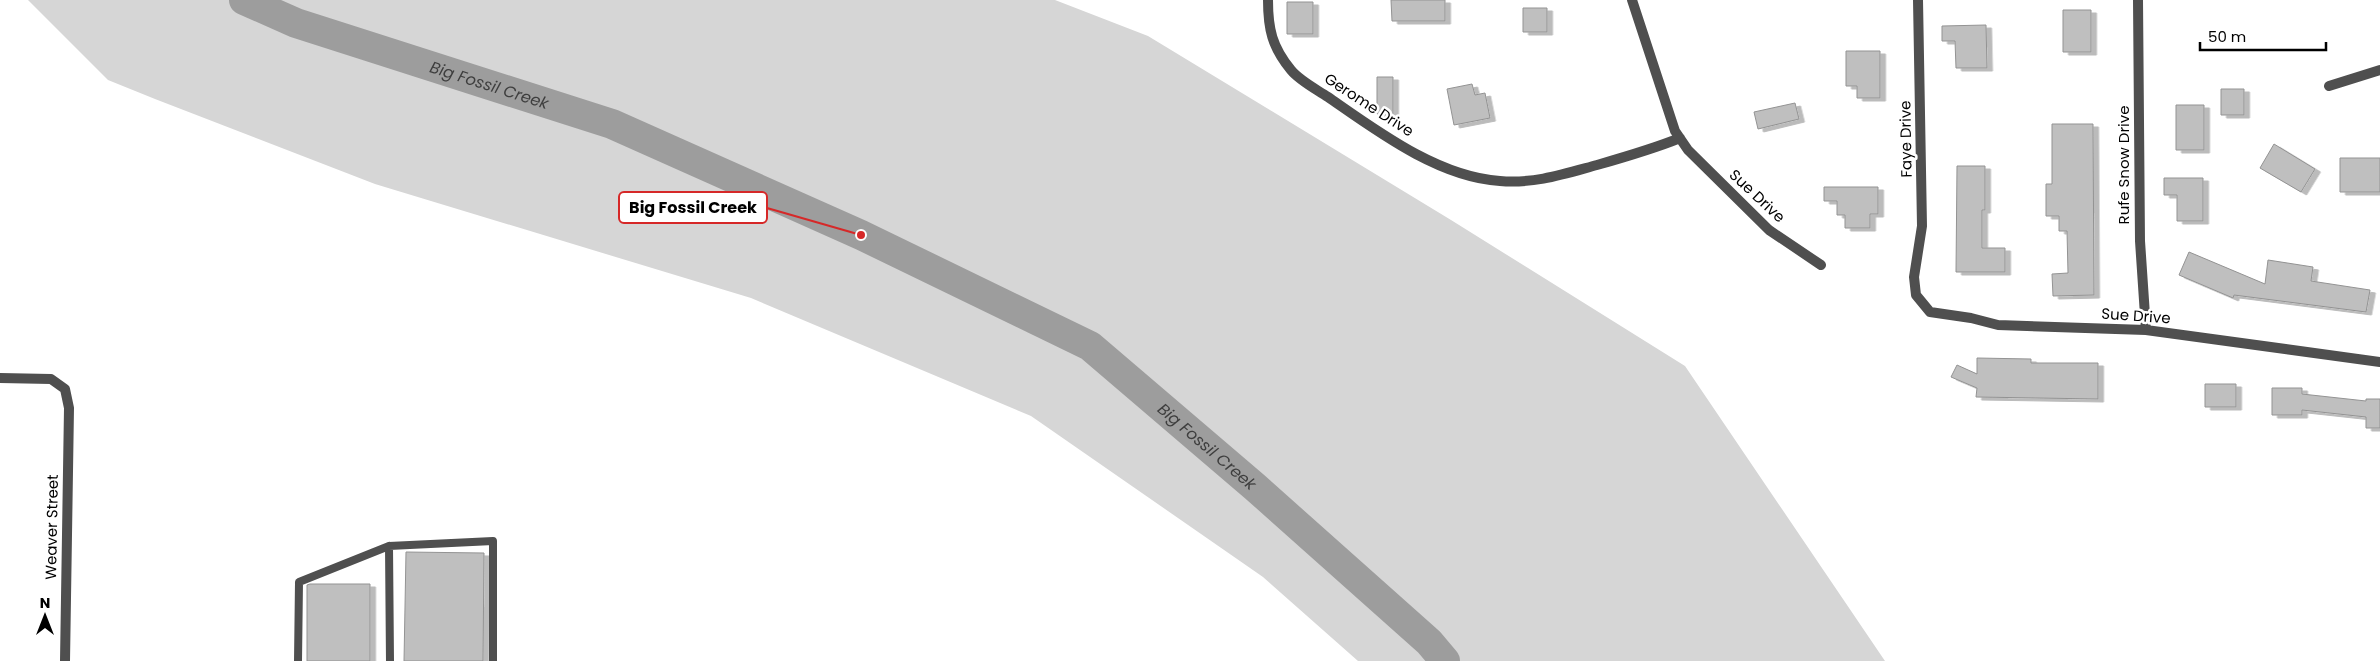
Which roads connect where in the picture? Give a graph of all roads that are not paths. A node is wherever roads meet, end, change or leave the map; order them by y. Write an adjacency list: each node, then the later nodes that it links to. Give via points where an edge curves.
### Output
1 (1268, 0): 7 (street, Gerome Drive, via 1272,41 1292,72 1387,138 1476,178 1544,180 1651,150)
2 (1632, 0): 7 (street, Sue Drive)
3 (1918, 0): 9 (street, Faye Drive, via 1922,226)
4 (2138, 0): 10 (street, Rufe Snow Drive, via 2140,242)
5 (2380, 70): 6 (street)
6 (2329, 86)
7 (1680, 138): 8 (street, Sue Drive, via 1688,150 1769,230)
8 (1821, 265)
9 (1914, 277): 10 (street, Sue Drive, via 1916,295 1930,312 1998,325)
10 (2146, 330): 11 (street, Sue Drive)
11 (2380, 362)
12 (0, 378): 14 (street, Weaver Street, via 51,379 66,388)
13 (389, 546): 15 (lane, via 299,582); 16 (lane); 17 (lane, via 494,541)
14 (65, 661)
15 (298, 661)
16 (390, 661)
17 (493, 661)

